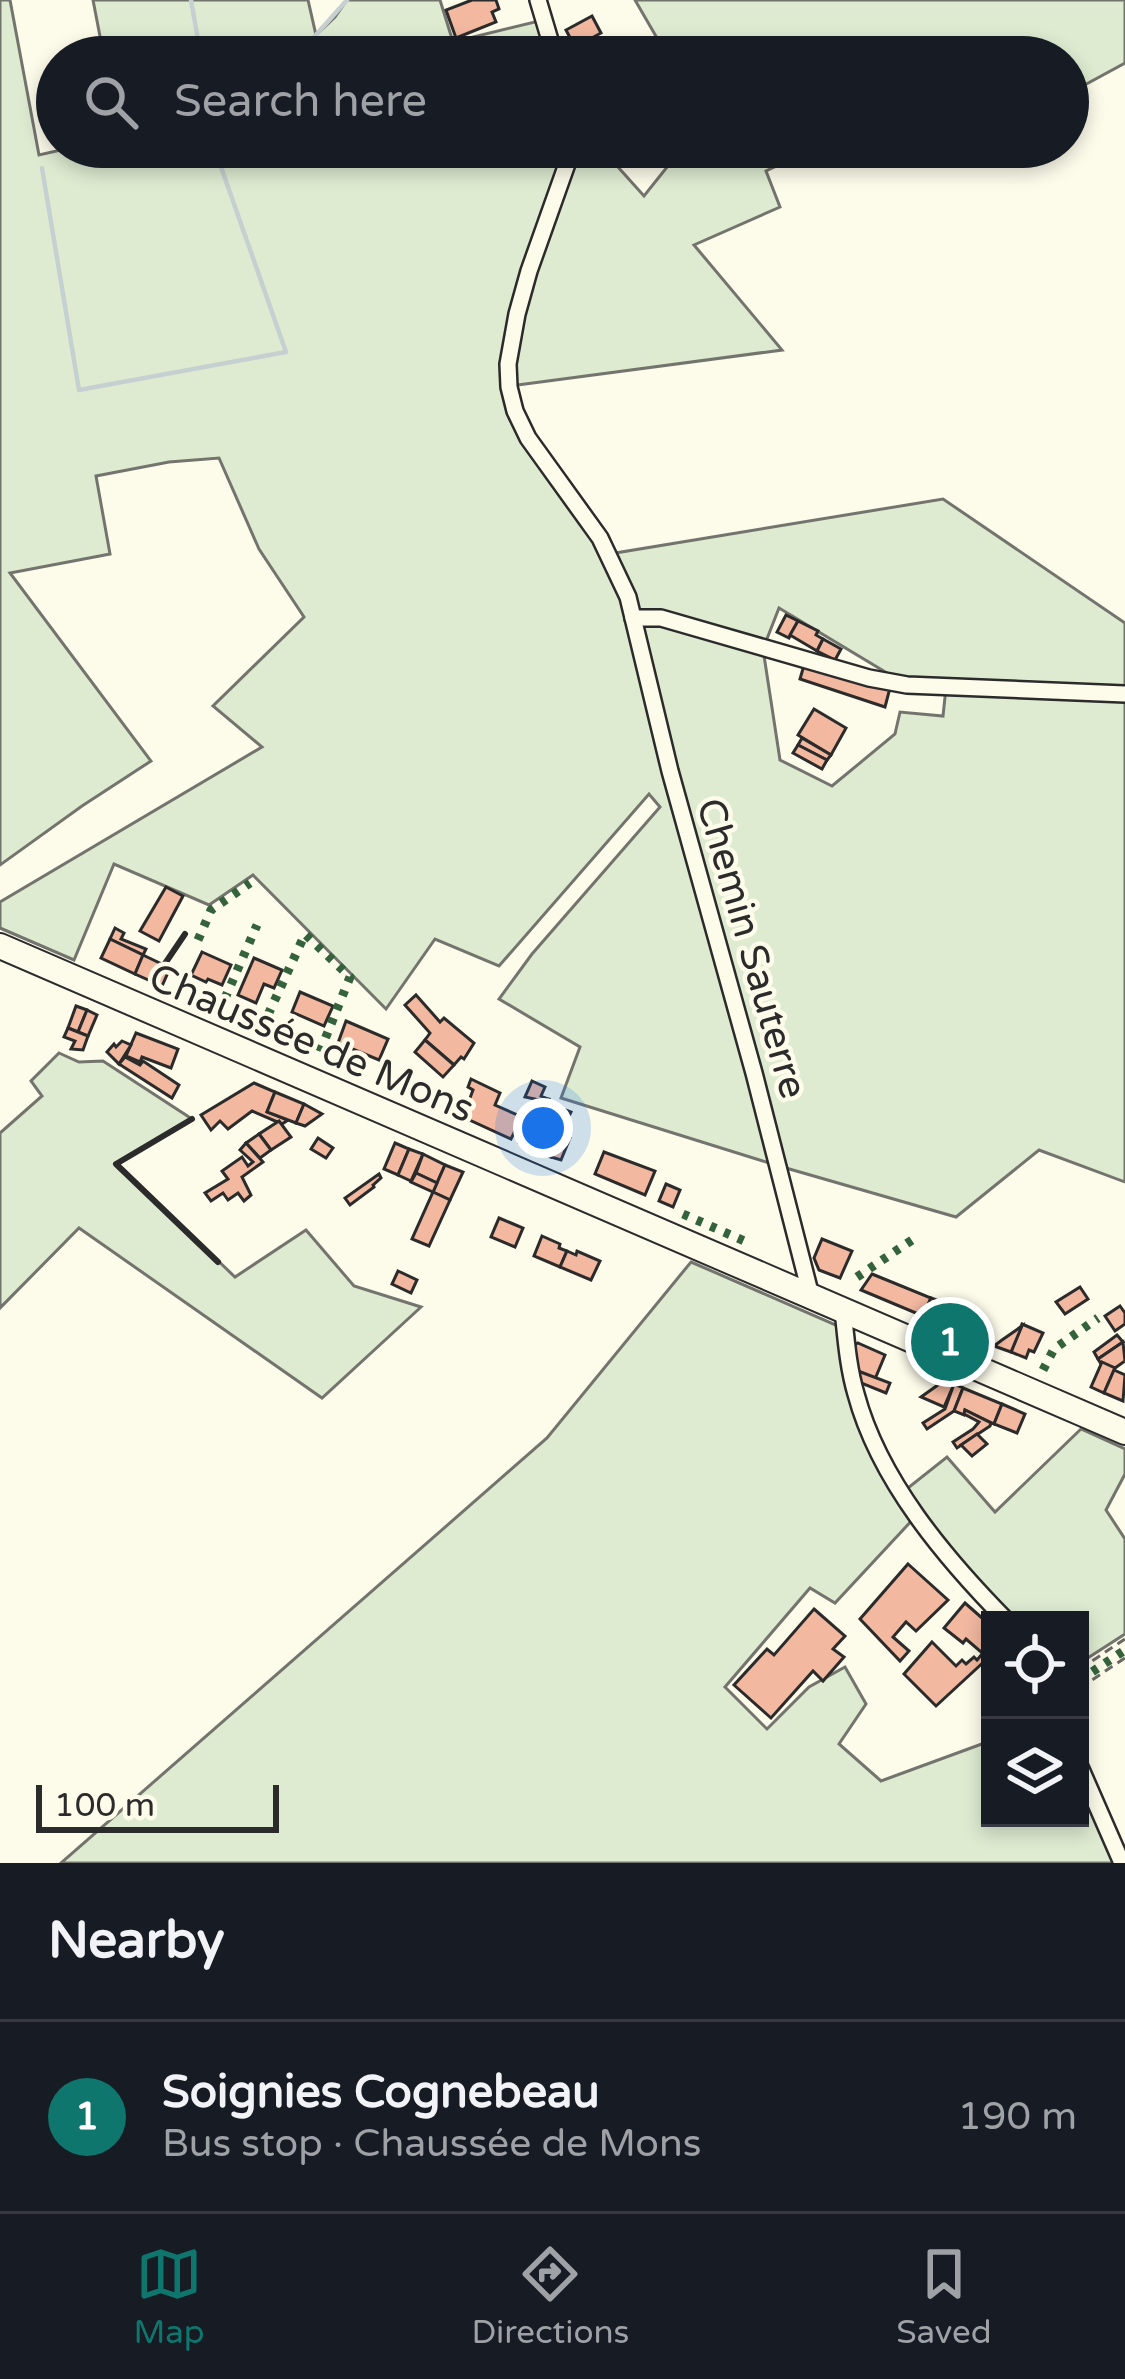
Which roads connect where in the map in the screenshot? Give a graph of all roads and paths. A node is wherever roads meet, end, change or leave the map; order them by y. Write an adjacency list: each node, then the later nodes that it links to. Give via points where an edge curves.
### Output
1 (538, 0): 2 (street)
2 (549, 36)
3 (566, 168): 4 (street, Chemin Sauterre, via 517,314 509,386 528,438 609,554)
4 (633, 618): 5 (street, via 711,630 908,686); 7 (street, Chemin Sauterre)
5 (1125, 694)
6 (0, 946): 7 (main road, Chaussée de Mons)
7 (811, 1296): 8 (main road, Chaussée de Mons)
8 (843, 1310): 9 (main road, Chaussée de Mons); 10 (street, via 856,1396 881,1456 929,1533)
9 (1125, 1432)
10 (997, 1611)
11 (1125, 1639): 13 (path)
12 (1125, 1658): 14 (path)
13 (1089, 1663)
14 (1089, 1682)
15 (1089, 1788): 16 (street)
16 (1122, 1863)

